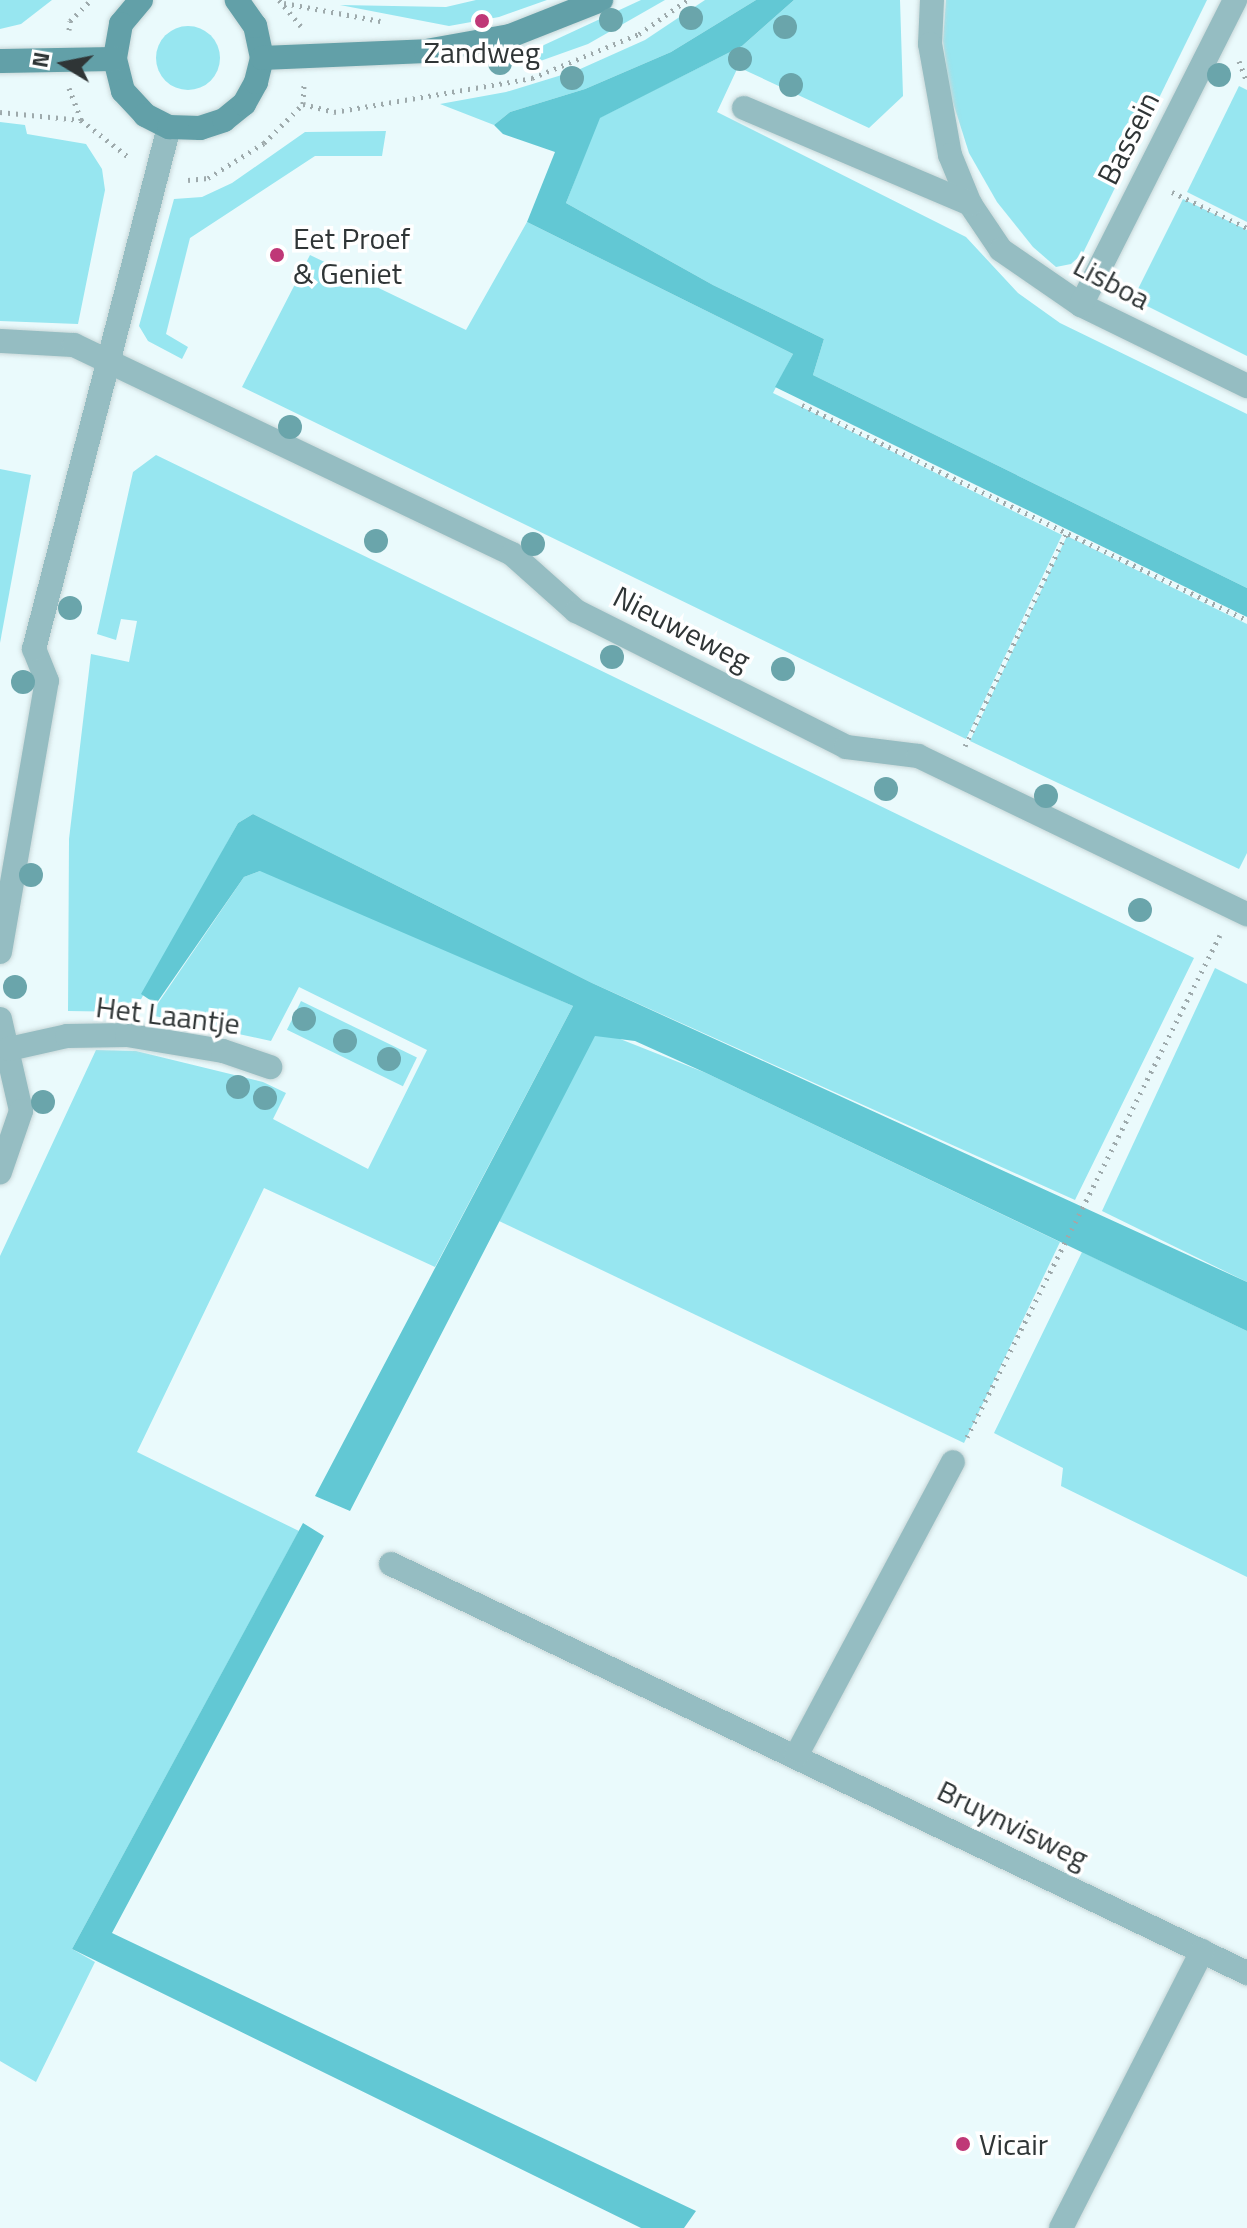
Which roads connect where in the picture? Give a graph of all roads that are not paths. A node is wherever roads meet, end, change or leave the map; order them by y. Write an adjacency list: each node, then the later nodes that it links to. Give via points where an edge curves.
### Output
1 (141, 0): 7 (main road, via 121,24)
2 (237, 0): 6 (main road, via 255,26)
3 (601, 0): 6 (main road, via 510,36 426,51)
4 (932, 0): 11 (street, Lisboa, via 930,44 938,100 950,155)
5 (1235, 0): 12 (street, Bassein)
6 (262, 58): 10 (main road, via 244,104 224,120 200,128)
7 (115, 59): 8 (main road); 10 (main road, via 123,91 145,115)
8 (0, 61)
9 (744, 108): 11 (street)
10 (169, 127): 14 (street)
11 (970, 204): 12 (street, Lisboa, via 1001,250)
12 (1081, 305): 15 (street, Lisboa)
13 (0, 341): 14 (street, Nieuweweg, via 74,345)
14 (105, 362): 16 (street, Nieuweweg, via 512,554 576,611 846,747 918,756); 17 (street, via 34,649 47,681)
15 (1247, 386)
16 (1240, 911)
17 (0, 952)
18 (0, 1019): 19 (street)
19 (9, 1049): 20 (street, Het Laantje, via 67,1036 127,1035 223,1051); 21 (street, via 21,1111)
20 (270, 1067)
21 (0, 1172)
22 (953, 1462): 24 (street)
23 (391, 1564): 24 (street, Bruynvisweg)
24 (796, 1756): 25 (street, Bruynvisweg)
25 (1202, 1951): 26 (street, Bruynvisweg); 27 (street)
26 (1247, 1973)
27 (1061, 2228)

